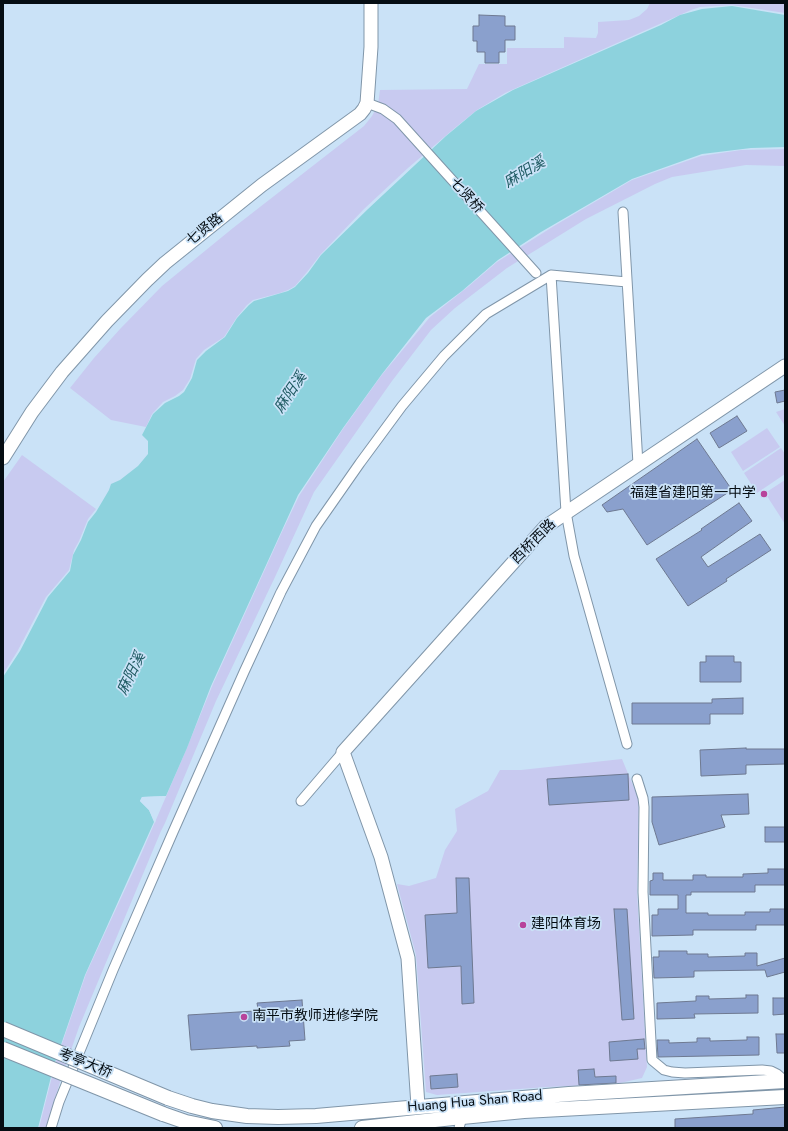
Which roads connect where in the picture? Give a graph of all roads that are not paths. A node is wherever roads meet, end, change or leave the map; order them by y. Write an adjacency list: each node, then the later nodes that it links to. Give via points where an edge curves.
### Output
1 (371, 3): 2 (main road)
2 (367, 103): 4 (street, 七贤桥, via 383,109 397,119); 8 (main road, 七贤路, via 360,114 262,185 141,285 62,372 32,412)
3 (623, 212): 6 (street)
4 (536, 273)
5 (550, 275): 6 (street); 10 (street); 23 (street, via 486,314 444,356 402,406 316,526 281,592 173,832 98,1006)
6 (627, 282): 9 (street)
7 (785, 366): 9 (main road, 西桥西路)
8 (3, 458)
9 (638, 464): 10 (main road, 西桥西路)
10 (566, 512): 11 (street, via 574,556); 12 (main road, 西桥西路, via 545,527)
11 (627, 744)
12 (343, 752): 14 (street); 20 (main road, via 381,857 408,958)
13 (637, 779): 17 (street, via 644,807 642,892 652,1060 664,1070 672,1072 762,1070 771,1071)
14 (301, 801)
15 (3, 1029): 19 (main road, 考亭大桥, bridge)
16 (3, 1049): 24 (main road, 考亭大桥, bridge, via 163,1114)
17 (785, 1081): 20 (main road, Huang Hua Shan Road)
18 (785, 1097): 22 (main road, Huang Hua Shan Road, via 532,1111)
19 (168, 1098): 21 (main road, Huang Hua Shan Road)
20 (418, 1106): 21 (main road, Huang Hua Shan Road, via 278,1117)
21 (212, 1111): 24 (street)
22 (460, 1122): 25 (main road, Huang Hua Shan Road)
23 (51, 1128)
24 (209, 1128)
25 (362, 1128)

